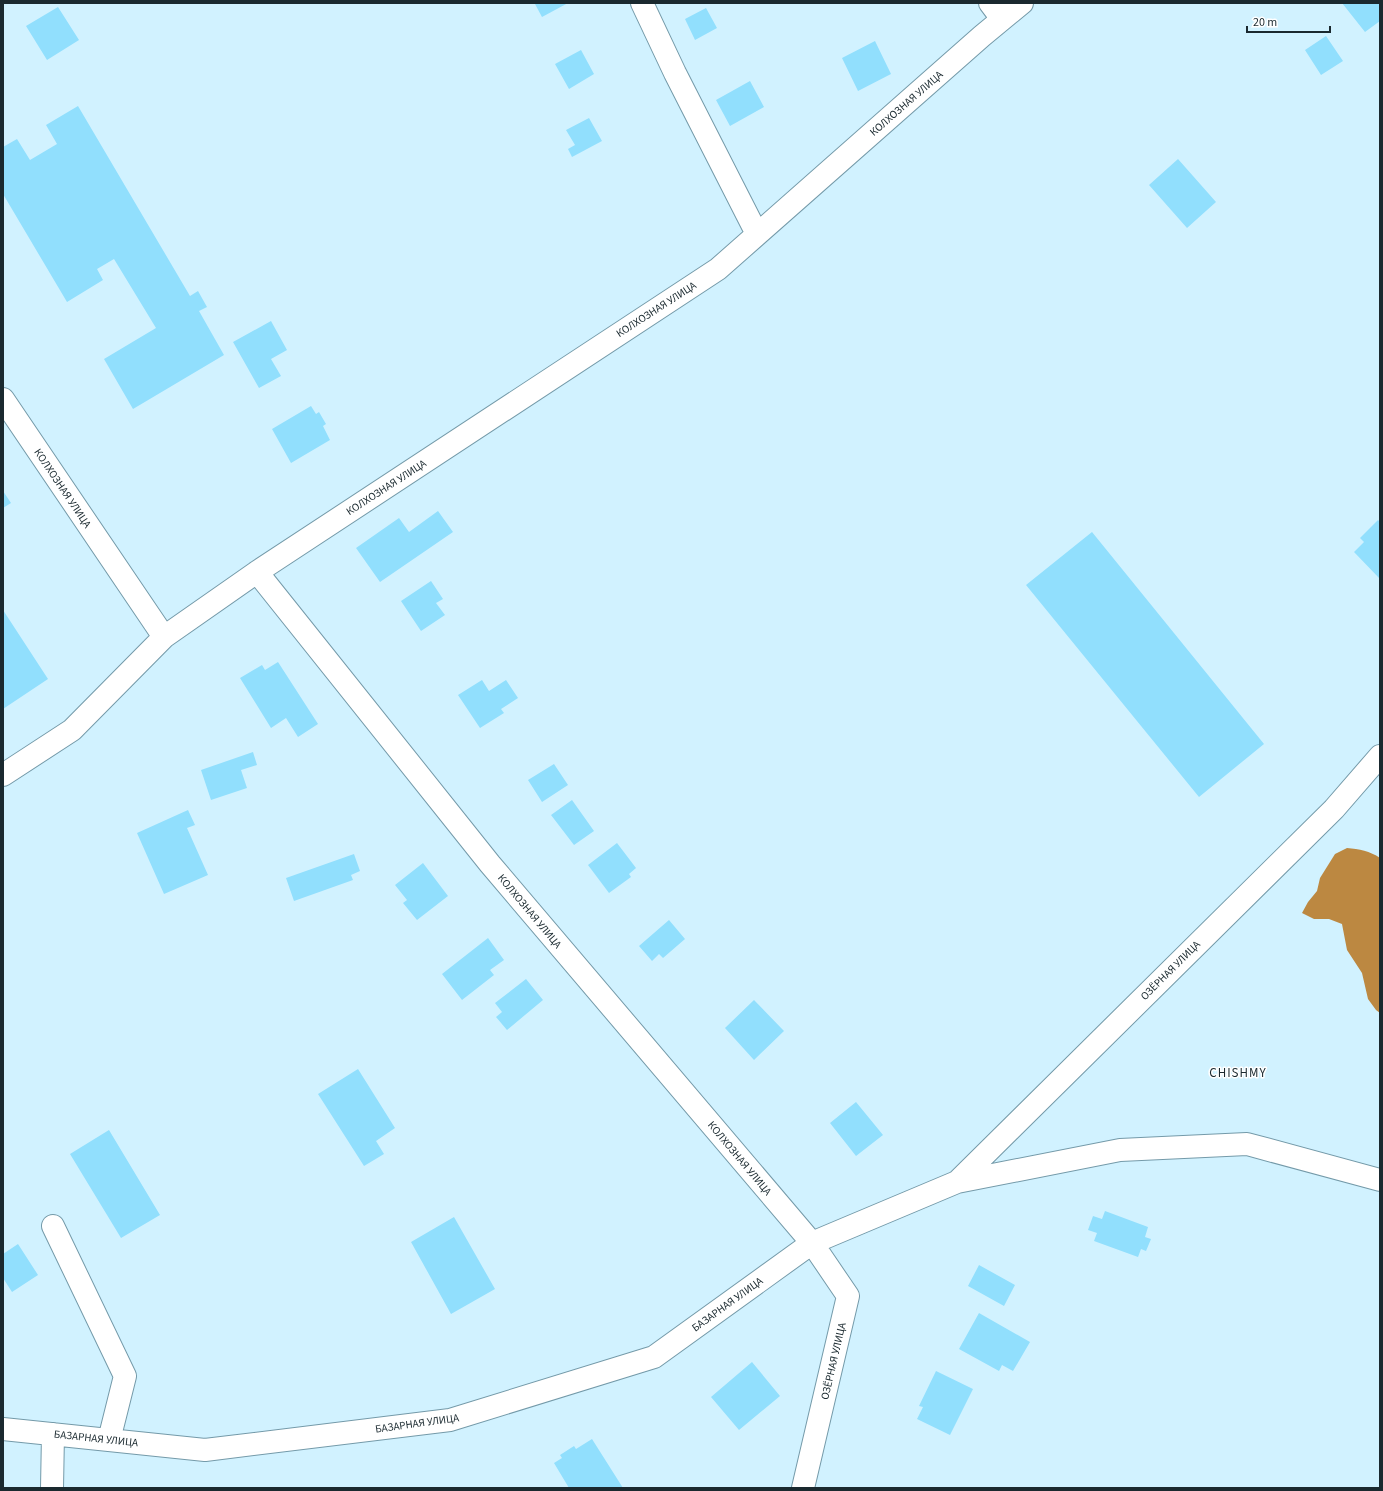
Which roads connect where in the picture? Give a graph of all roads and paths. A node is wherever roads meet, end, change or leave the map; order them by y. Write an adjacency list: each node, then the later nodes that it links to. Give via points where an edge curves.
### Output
1 (642, 3): 4 (street)
2 (1022, 3): 3 (street, КОЛХОЗНАЯ УЛИЦА)
3 (996, 11): 4 (street, КОЛХОЗНАЯ УЛИЦА)
4 (757, 234): 6 (street, КОЛХОЗНАЯ УЛИЦА, via 718,269)
5 (3, 398): 7 (street, КОЛХОЗНАЯ УЛИЦА)
6 (257, 572): 7 (street, КОЛХОЗНАЯ УЛИЦА); 13 (street, КОЛХОЗНАЯ УЛИЦА, via 490,864)
7 (164, 637): 9 (street, КОЛХОЗНАЯ УЛИЦА, via 72,730)
8 (1380, 756): 11 (street, ОЗЁРНАЯ УЛИЦА, via 1334,808)
9 (3, 775)
10 (1380, 1180): 11 (street, via 1247,1144 1120,1150)
11 (957, 1182): 13 (street, БАЗАРНАЯ УЛИЦА)
12 (53, 1226): 16 (street, via 125,1376)
13 (812, 1243): 16 (street, БАЗАРНАЯ УЛИЦА, via 654,1357 450,1420 205,1450); 18 (street, ОЗЁРНАЯ УЛИЦА, via 848,1296)
14 (3, 1429): 15 (street, БАЗАРНАЯ УЛИЦА)
15 (53, 1434): 16 (street, БАЗАРНАЯ УЛИЦА); 17 (street)
16 (109, 1440)
17 (52, 1488)
18 (803, 1488)

